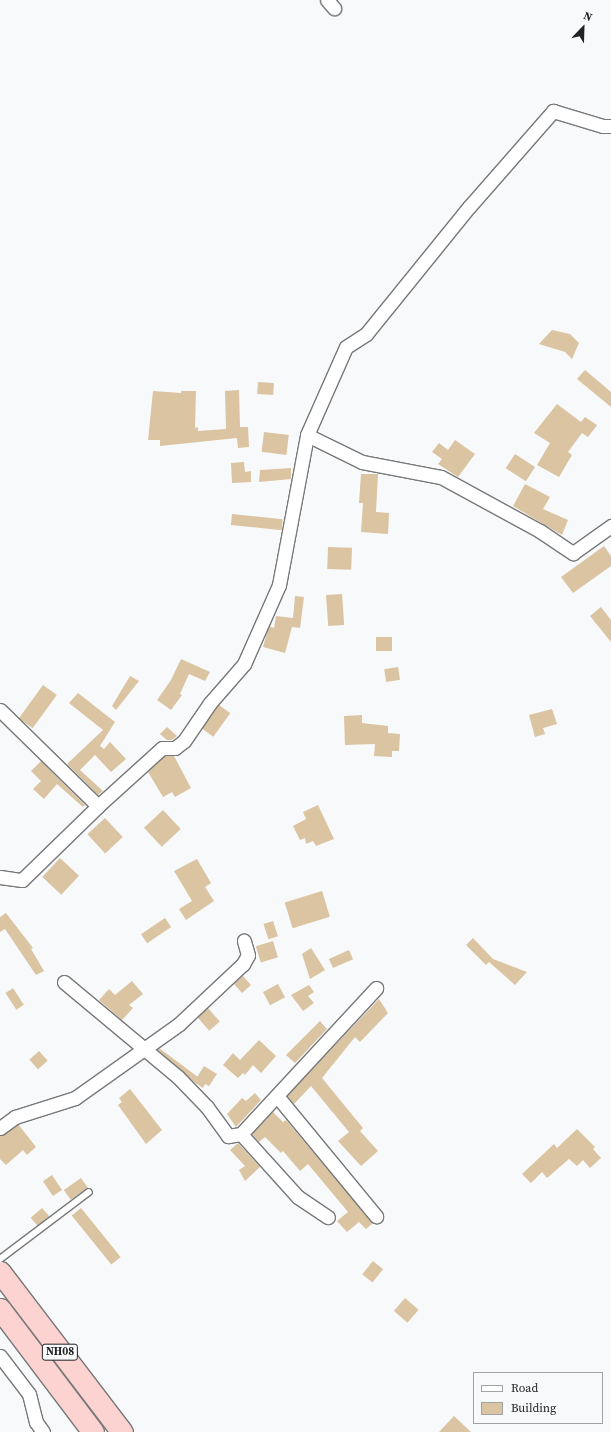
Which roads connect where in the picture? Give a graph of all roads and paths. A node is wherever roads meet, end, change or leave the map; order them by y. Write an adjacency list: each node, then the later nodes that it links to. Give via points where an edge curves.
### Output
1 (611, 126): 2 (street, via 603,126 553,111 469,206 366,334 346,346)
2 (307, 435): 3 (street, via 362,462 441,477 540,531 573,553); 5 (street, via 280,585 244,664 210,703 184,741 175,748 162,748)
3 (611, 526)
4 (0, 710): 5 (street)
5 (98, 806): 6 (street, via 22,880)
6 (0, 877)
7 (244, 941): 10 (street, via 248,955 243,964 179,1024)
8 (64, 982): 10 (street)
9 (376, 988): 11 (street)
10 (143, 1049): 12 (street, via 75,1098 15,1116); 13 (street, via 178,1077 207,1107 228,1136)
11 (276, 1096): 13 (street); 15 (street)
12 (0, 1128)
13 (241, 1134): 16 (street, via 298,1197)
14 (89, 1192): 17 (lane)
15 (376, 1216)
16 (328, 1217)
17 (0, 1259)
18 (0, 1272): 23 (highway, NH08)
19 (0, 1309): 22 (highway, NH08)
20 (0, 1356): 21 (street, via 29,1394 36,1422)
21 (43, 1432)
22 (93, 1432)
23 (122, 1432)

